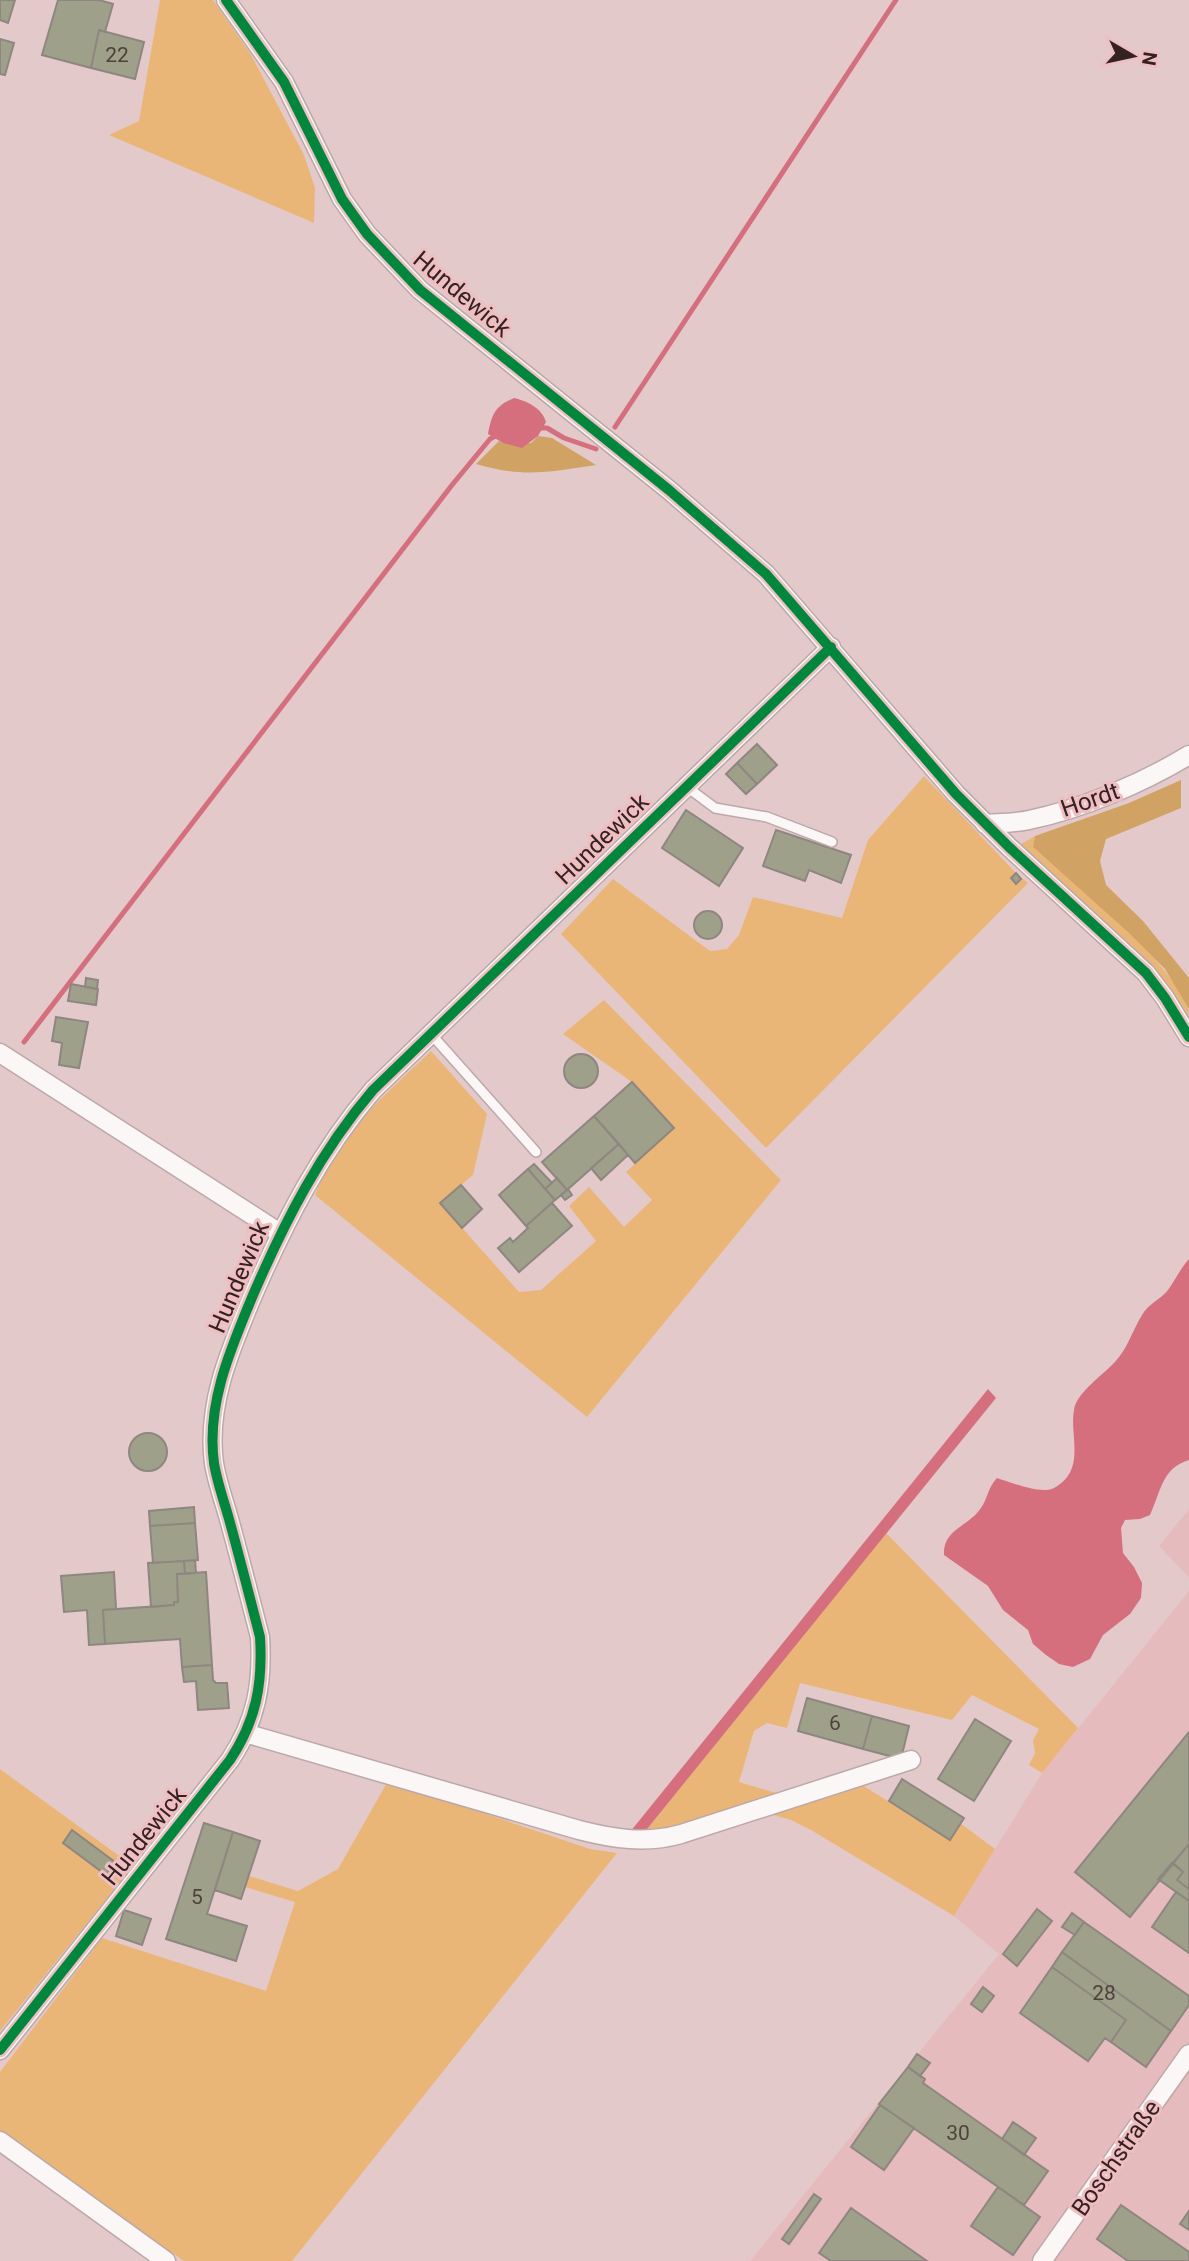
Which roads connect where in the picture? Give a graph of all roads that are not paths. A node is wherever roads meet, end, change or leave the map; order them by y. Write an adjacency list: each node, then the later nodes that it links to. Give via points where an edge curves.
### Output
1 (226, 0): 2 (street, Hundewick, via 284,82 342,199 395,265 747,557)
2 (831, 647): 4 (street, Hundewick); 5 (street, Hundewick)
3 (1189, 755): 5 (street, Hordt, via 1137,783 1092,800 1027,820)
4 (687, 787): 6 (lane, via 715,808 766,817); 7 (street, Hundewick)
5 (985, 824): 8 (street, Hundewick, via 1146,973)
6 (832, 842)
7 (431, 1034): 10 (lane); 11 (street, Hundewick, via 346,1121)
8 (1189, 1037)
9 (0, 1053): 11 (street, Hundewick)
10 (536, 1152)
11 (280, 1233): 12 (street, Hundewick, via 226,1363 213,1423 214,1464 260,1637 260,1689)
12 (245, 1734): 13 (street, via 579,1830 647,1841 690,1832); 14 (street, Hundewick, via 212,1784)
13 (911, 1760)
14 (0, 2050)
15 (1189, 2054): 18 (street, Boschstraße)
16 (0, 2140): 17 (street)
17 (166, 2261)
18 (1042, 2261)

